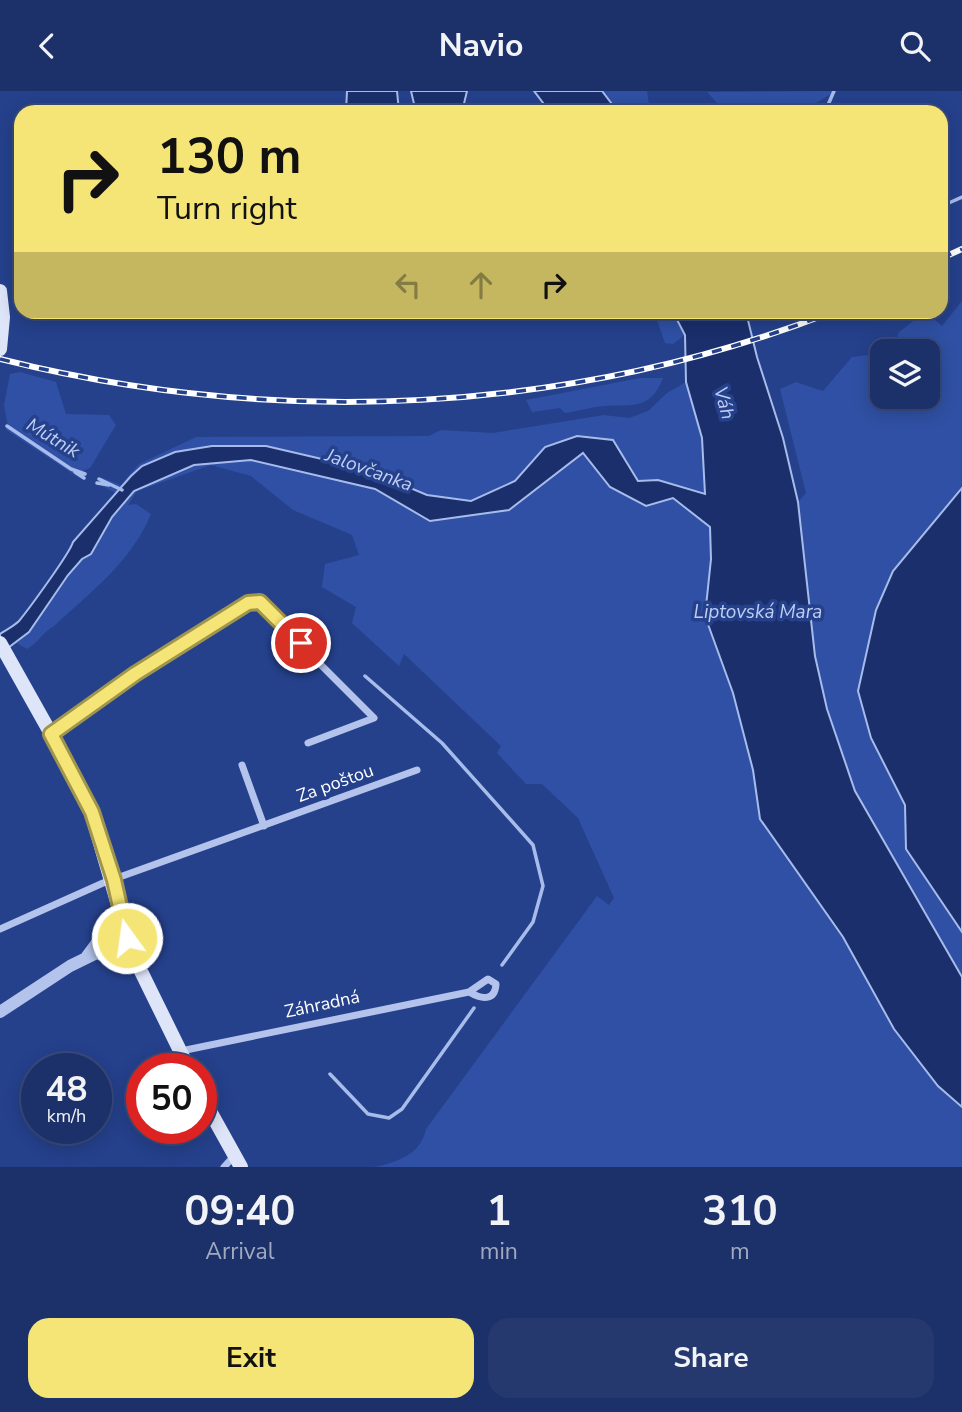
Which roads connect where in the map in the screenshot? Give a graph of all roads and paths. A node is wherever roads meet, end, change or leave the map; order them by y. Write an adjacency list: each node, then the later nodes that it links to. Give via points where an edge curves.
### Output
1 (0, 291): 2 (main road)
2 (0, 349)
3 (0, 643): 4 (main road)
4 (51, 734): 5 (street, via 135,674 240,607 257,601 374,718); 9 (main road, via 92,812)
5 (308, 743)
6 (242, 765): 8 (street)
7 (416, 771): 8 (street, Za poštou)
8 (264, 825): 9 (street, Za poštou)
9 (114, 880): 10 (main road); 11 (street, Za poštou)
10 (120, 912): 12 (main road); 13 (street)
11 (0, 929)
12 (127, 938): 13 (street); 14 (main road)
13 (91, 955): 14 (street); 16 (street)
14 (138, 966): 17 (main road)
15 (469, 992): 17 (street, Záhradná)
16 (0, 1012)
17 (181, 1051)
18 (217, 1129): 19 (main road)
19 (233, 1163)

